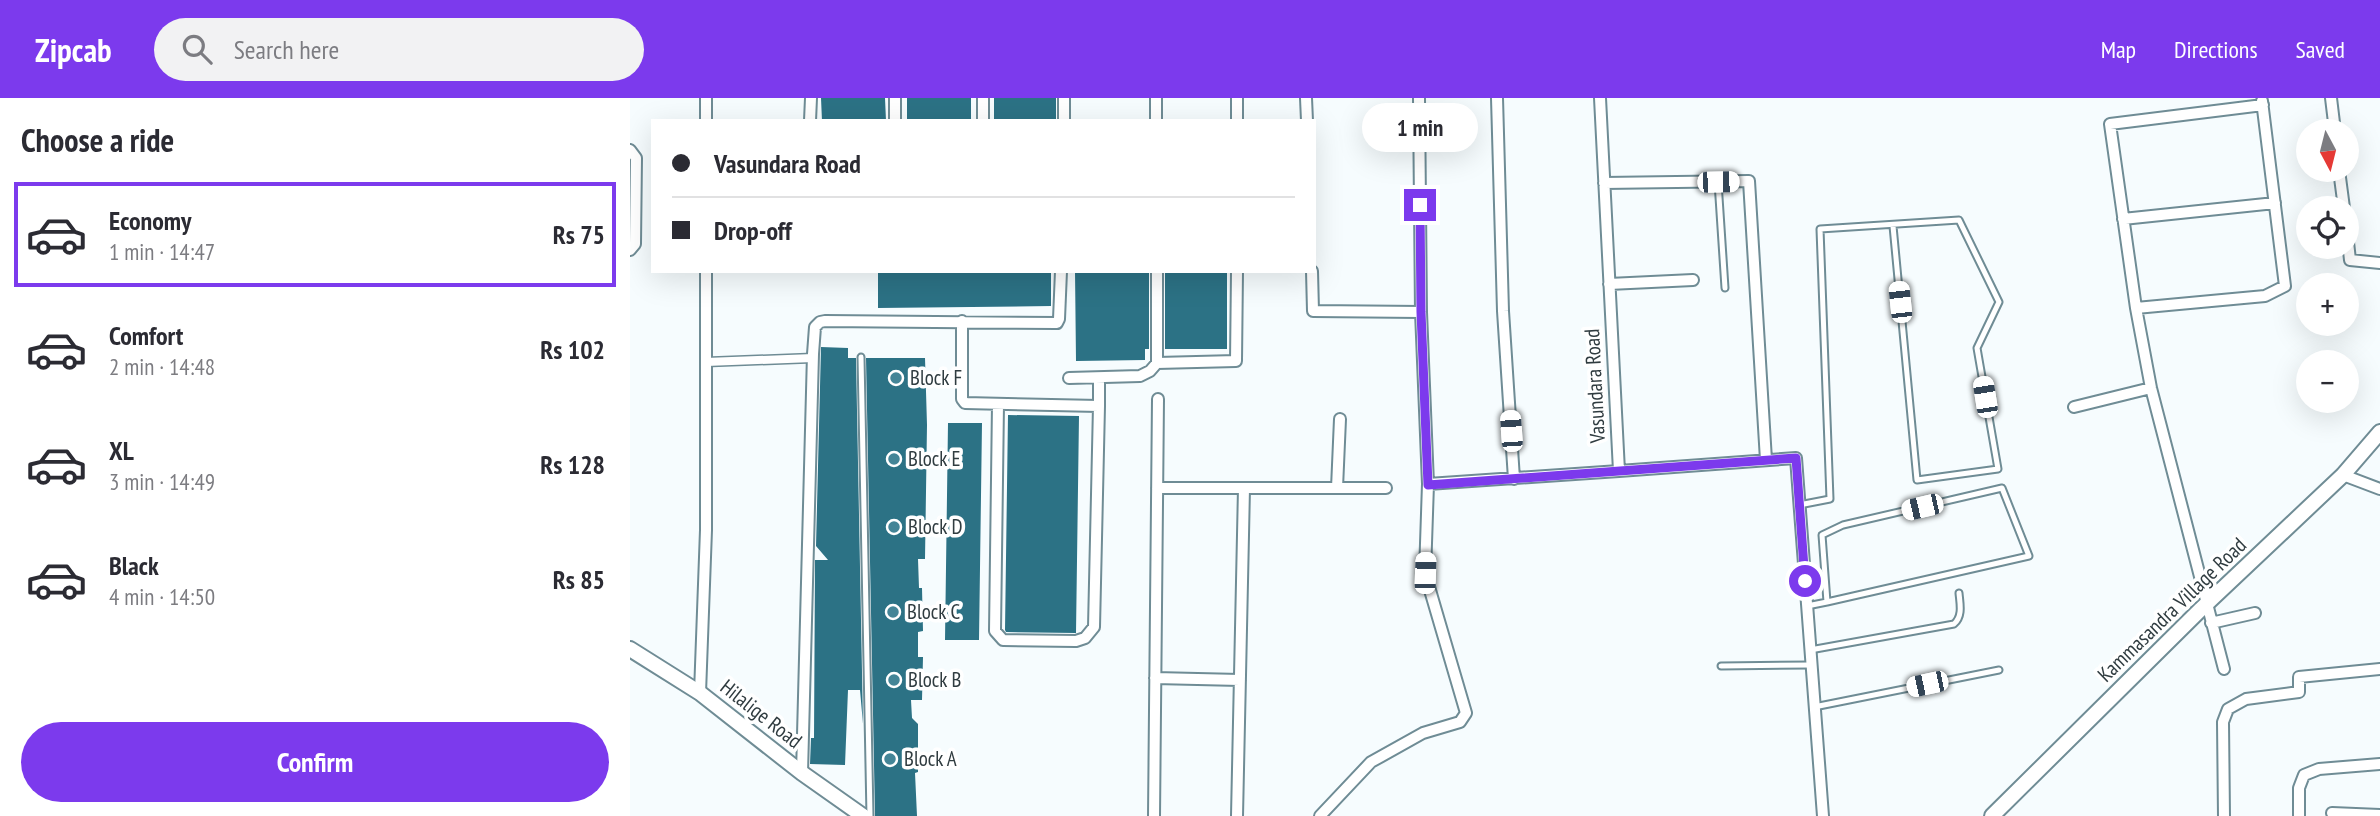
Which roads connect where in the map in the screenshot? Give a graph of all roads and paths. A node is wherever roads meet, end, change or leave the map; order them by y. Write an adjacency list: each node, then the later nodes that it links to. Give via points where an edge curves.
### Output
1 (706, 98): 14 (street)
2 (810, 98): 15 (street)
3 (895, 98): 16 (street)
4 (983, 98): 17 (street)
5 (1064, 98): 18 (street)
6 (1156, 98): 19 (street)
7 (1237, 98): 20 (street)
8 (1306, 98): 21 (street)
9 (1419, 98): 41 (street)
10 (1497, 98): 59 (street, via 1503,311)
11 (1600, 98): 25 (street, Vasundara Road)
12 (2330, 98): 22 (street)
13 (2262, 102): 26 (street); 27 (street, via 2110,124)
14 (706, 119)
15 (810, 119)
16 (895, 119)
17 (983, 119)
18 (1064, 119)
19 (1156, 119)
20 (1237, 119)
21 (1307, 119)
22 (2333, 119)
23 (630, 150): 29 (street, via 636,158 635,244)
24 (1718, 182): 25 (street); 39 (lane); 56 (street, via 1749,181)
25 (1604, 183): 38 (street, Vasundara Road)
26 (2275, 203): 27 (street); 40 (street, via 2285,286 2265,296)
27 (2123, 219): 40 (street)
28 (1893, 226): 28 (lane, via 1959,220 1999,302 1977,348 1998,469 1917,480); 66 (lane, via 1821,229 1830,499)
29 (630, 250)
30 (2350, 259): 31 (street)
31 (2380, 263)
32 (706, 273): 45 (street)
33 (1061, 273): 42 (street, via 1057,323)
34 (1157, 273): 46 (street)
35 (1237, 273): 46 (street, via 1236,360)
36 (1312, 273): 41 (street, via 1312,311)
37 (1693, 280): 38 (street)
38 (1609, 284): 57 (street, Vasundara Road)
39 (1725, 288)
40 (2136, 308): 49 (street)
41 (1421, 312): 60 (street)
42 (962, 321): 44 (street, via 820,321 815,327); 51 (street, via 962,401)
43 (861, 357): 89 (lane)
44 (813, 358): 45 (street); 85 (street)
45 (706, 362): 82 (street)
46 (1157, 363): 47 (street, via 1140,376)
47 (1099, 377): 48 (street); 52 (street)
48 (1069, 378)
49 (2151, 388): 53 (street); 69 (street)
50 (1158, 399): 61 (street)
51 (998, 404): 52 (street); 52 (street, via 994,625 1003,640 1076,641 1094,627)
52 (1099, 406)
53 (2074, 407)
54 (1340, 419): 63 (street)
55 (2380, 432): 58 (street, Kammasandra Village Road)
56 (1766, 460): 57 (street, Vasundara Road); 66 (street, Vasundara Road, via 1796,458)
57 (1619, 471): 59 (street)
58 (2343, 475): 65 (street); 69 (street, Kammasandra Village Road)
59 (1514, 479): 60 (street)
60 (1428, 485): 92 (street, via 1425,573 1466,713 1460,722 1423,733 1371,762)
61 (1157, 488): 62 (street); 80 (street)
62 (1244, 488): 63 (street); 81 (street)
63 (1336, 488): 64 (street)
64 (1386, 488)
65 (2380, 489)
66 (1799, 505): 70 (street, Vasundara Road)
67 (1959, 593): 74 (lane, via 1961,610 1954,624)
68 (1827, 601): 68 (lane, via 2029,556 2002,488 1843,525 1822,534); 70 (lane)
69 (2206, 604): 72 (street); 94 (street, Kammasandra Village Road)
70 (1807, 606): 74 (street, Vasundara Road)
71 (2255, 613): 72 (street)
72 (2211, 622): 77 (street)
73 (630, 649): 82 (street, Hilalige Road)
74 (1810, 650): 75 (street, Vasundara Road)
75 (1811, 665): 76 (lane); 83 (street, Vasundara Road)
76 (1721, 666)
77 (2224, 669)
78 (2380, 669): 95 (street, via 2299,677 2299,692 2246,699 2228,709 2222,722)
79 (1999, 670): 83 (lane)
80 (1155, 678): 81 (street); 90 (street)
81 (1240, 680): 91 (street)
82 (700, 693): 85 (street, Hilalige Road)
83 (1814, 707): 93 (street, Vasundara Road)
84 (2380, 764): 96 (street, via 2319,769 2304,775)
85 (802, 773): 88 (street, Hilalige Road)
86 (2332, 813): 87 (street)
87 (2380, 815)
88 (863, 816)
89 (870, 816)
90 (1154, 816)
91 (1237, 816)
92 (1320, 816)
93 (1822, 816)
94 (1992, 816)
95 (2224, 816)
96 (2299, 816)

